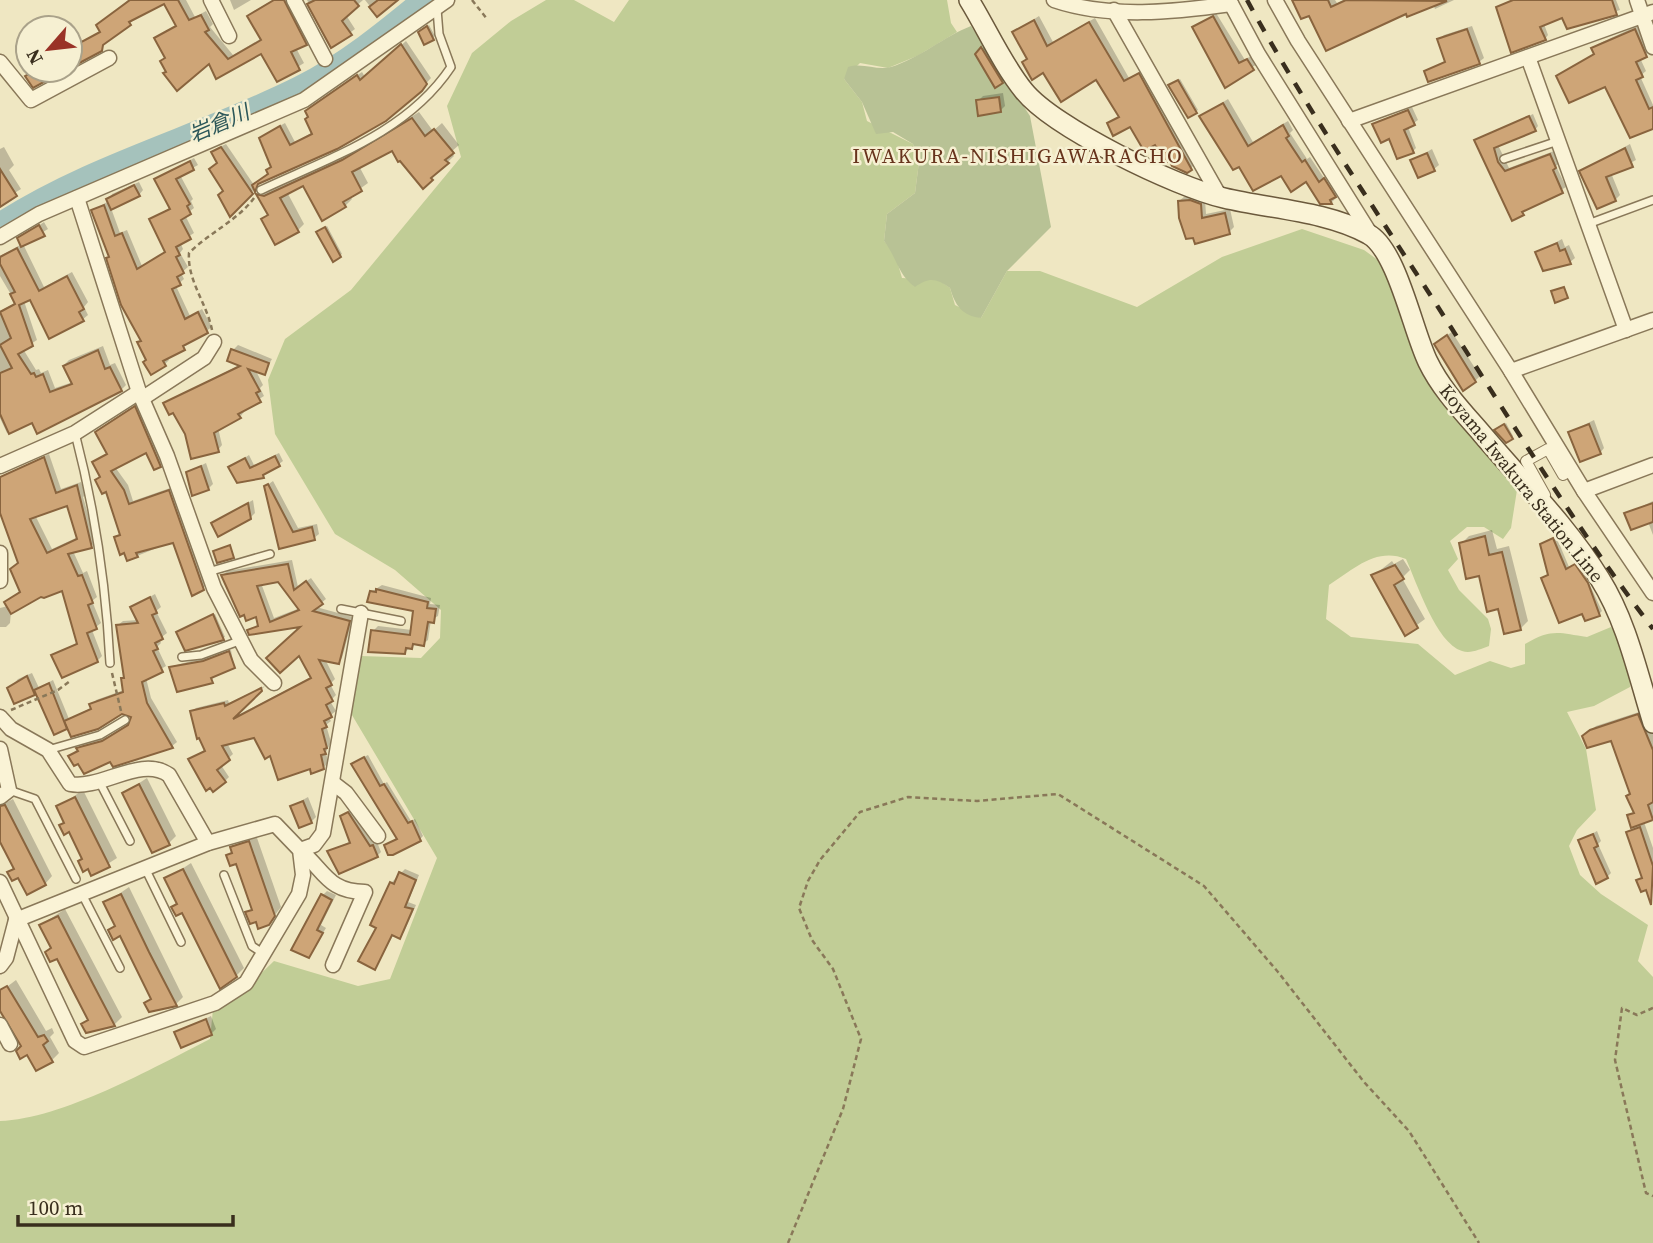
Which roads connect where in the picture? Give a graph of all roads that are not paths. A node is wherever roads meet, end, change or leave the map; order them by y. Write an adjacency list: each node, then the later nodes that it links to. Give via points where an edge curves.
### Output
1 (211, 0): 11 (street)
2 (294, 0): 15 (street)
3 (969, 0): 21 (main road, via 1023,90 1042,110 1163,178)
4 (1054, 0): 9 (street)
5 (1275, 0): 17 (street)
6 (1637, 0): 10 (street)
7 (1230, 2): 9 (street, via 1171,13); 25 (street)
8 (442, 4): 20 (lane, via 439,34 451,67 443,80 374,138); 22 (street, via 304,100)
9 (1114, 10): 21 (street)
10 (1648, 14): 12 (street); 13 (street)
11 (229, 36)
12 (1653, 47)
13 (1528, 57): 17 (street); 18 (street)
14 (109, 58): 16 (street, via 31,100)
15 (325, 60)
16 (0, 62)
17 (1349, 121): 30 (street)
18 (1558, 141): 19 (lane); 24 (street)
19 (1504, 159)
20 (261, 190)
21 (1220, 197): 25 (main road, via 1331,221)
22 (78, 198): 26 (street); 31 (street)
23 (1653, 200): 24 (lane)
24 (1588, 224): 28 (street)
25 (1371, 235): 37 (main road, Koyama Iwakura Station Line, via 1396,272 1429,365)
26 (0, 237)
27 (1653, 320): 28 (street)
28 (1626, 330): 30 (street)
29 (214, 342): 31 (street, via 204,358)
30 (1511, 371): 35 (street)
31 (141, 395): 32 (street); 40 (street)
32 (75, 433): 34 (street); 48 (lane, via 99,533)
33 (1653, 465): 36 (street)
34 (0, 466)
35 (1571, 470): 36 (street); 37 (street, via 1563,475 1548,449 1526,461 1545,493)
36 (1584, 491): 42 (street)
37 (1544, 506): 52 (main road, Koyama Iwakura Station Line, via 1600,578 1618,612)
38 (0, 553): 41 (street)
39 (270, 554): 40 (lane)
40 (208, 572): 46 (street)
41 (0, 582)
42 (1653, 593)
43 (341, 608): 44 (lane)
44 (361, 613): 45 (lane); 57 (street)
45 (401, 621)
46 (239, 641): 47 (lane); 49 (street)
47 (181, 657)
48 (110, 663)
49 (274, 684)
50 (0, 716): 53 (street)
51 (125, 720): 55 (lane, via 100,735)
52 (1653, 723)
53 (11, 729): 54 (street); 55 (street)
54 (0, 748): 58 (street)
55 (48, 750): 56 (street, via 70,784)
56 (99, 781): 60 (lane); 61 (street, via 160,769 169,775)
57 (333, 783): 59 (street, via 346,793); 62 (street, via 323,833 314,845)
58 (5, 793): 65 (lane, via 34,799)
59 (377, 836)
60 (130, 841)
61 (208, 843): 62 (street, via 275,824); 63 (street)
62 (300, 850): 70 (street, via 303,875 299,894); 71 (street, via 329,883 365,892)
63 (145, 868): 67 (street); 69 (lane)
64 (224, 875): 70 (lane, via 252,946)
65 (76, 879)
66 (0, 882): 68 (street)
67 (82, 893): 68 (street); 73 (lane)
68 (16, 920): 70 (street, via 75,1041 84,1047 215,1003 246,984); 72 (street)
69 (181, 942)
70 (264, 954)
71 (333, 965)
72 (0, 966)
73 (120, 968)
74 (0, 1025): 75 (street)
75 (10, 1044)

